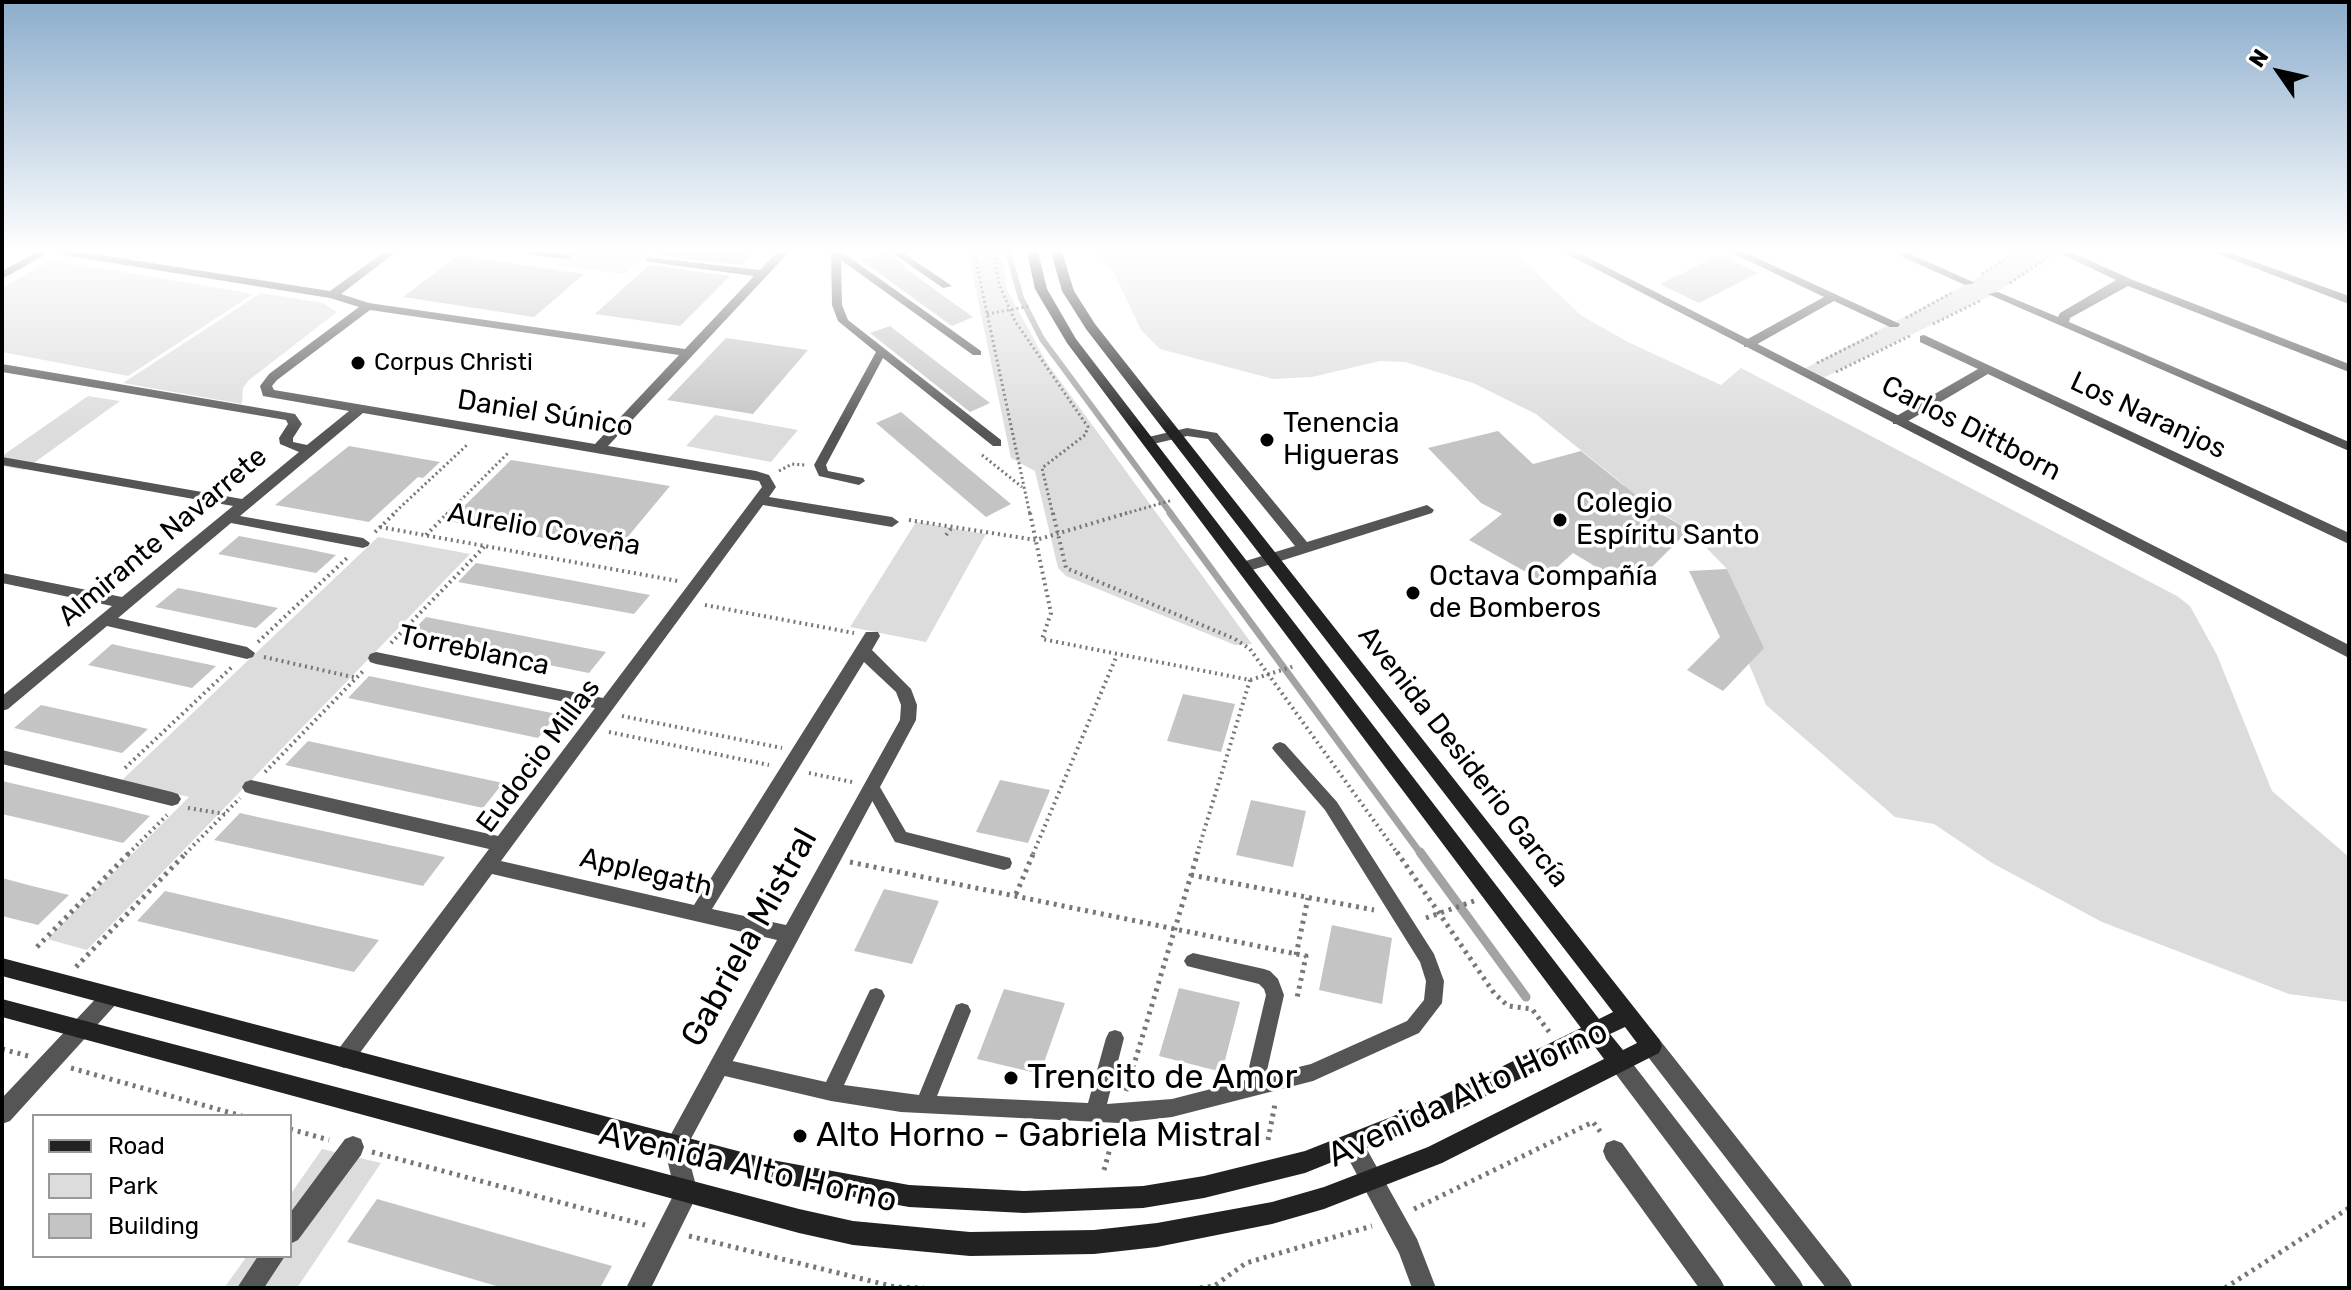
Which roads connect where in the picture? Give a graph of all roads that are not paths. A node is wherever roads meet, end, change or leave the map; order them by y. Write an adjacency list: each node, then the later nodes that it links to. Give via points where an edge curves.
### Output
1 (360, 312): 26 (street, Daniel Súnico, via 273,377 266,390 279,397)
2 (410, 312): 19 (street)
3 (726, 312): 19 (street)
4 (840, 312): 18 (lane, via 852,330)
5 (920, 312): 20 (lane)
6 (1054, 312): 25 (main road, Avenida Desiderio García)
7 (1080, 312): 24 (main road, Avenida Desiderio García)
8 (1686, 312): 17 (street, Carlos Dittborn)
9 (1803, 312): 17 (street)
10 (1866, 312): 15 (street)
11 (2041, 312): 14 (street)
12 (2071, 312): 14 (street)
13 (2206, 312): 22 (street)
14 (2063, 321): 31 (street)
15 (1894, 324)
16 (1922, 333): 23 (street, Los Naranjos)
17 (1748, 344): 27 (street, Carlos Dittborn)
18 (881, 352): 30 (lane); 35 (lane, via 820,465 823,473)
19 (688, 353): 32 (street)
20 (977, 353)
21 (2, 368): 33 (street, via 290,417 295,424 287,444)
22 (2349, 368)
23 (1986, 370): 27 (street); 41 (street, Los Naranjos)
24 (1142, 395): 25 (main road); 28 (main road, Avenida Desiderio García)
25 (1119, 401): 29 (main road, Avenida Desiderio García)
26 (358, 410): 32 (street, Daniel Súnico); 33 (street, Almirante Navarrete)
27 (1898, 421): 51 (street, Carlos Dittborn)
28 (1173, 435): 29 (street); 43 (street, via 1212,436); 44 (main road, Avenida Desiderio García)
29 (1149, 441): 45 (main road, Avenida Desiderio García)
30 (997, 443)
31 (2349, 447)
32 (598, 449): 36 (street, Daniel Súnico)
33 (309, 450): 37 (street, Almirante Navarrete)
34 (2, 461): 37 (street)
35 (859, 481)
36 (765, 487): 40 (street, Daniel Súnico); 55 (street, Eudocio Millas, via 700,585)
37 (244, 504): 39 (street, Almirante Navarrete)
38 (1427, 510): 43 (street)
39 (228, 518): 42 (street); 47 (street, Almirante Navarrete)
40 (892, 522)
41 (2349, 539)
42 (363, 543)
43 (1304, 548): 44 (street)
44 (1269, 559): 45 (street); 49 (main road, Avenida Desiderio García)
45 (1244, 567): 50 (main road, Avenida Desiderio García)
46 (2, 578): 47 (street)
47 (125, 603): 48 (street, Almirante Navarrete)
48 (104, 620): 52 (street); 54 (street, Almirante Navarrete)
49 (1333, 640): 50 (main road); 72 (main road, Avenida Desiderio García)
50 (1306, 648): 74 (main road, Avenida Desiderio García)
51 (2349, 652)
52 (247, 653)
53 (376, 658): 55 (street, Torreblanca)
54 (2, 705)
55 (606, 709): 61 (street, Eudocio Millas)
56 (1280, 748): 80 (lane, via 1331,806 1401,915 1433,970 1435,992 1429,1012 1413,1027 1375,1047)
57 (2, 757): 60 (street)
58 (872, 786): 62 (lane, via 901,837); 64 (street, Gabriela Mistral, via 908,720 909,705 903,689 867,644); 65 (street, Gabriela Mistral)
59 (251, 787): 61 (street)
60 (172, 799)
61 (504, 845): 63 (street, Eudocio Millas)
62 (1004, 863)
63 (489, 866): 64 (street, Applegath); 77 (street, Eudocio Millas)
64 (698, 914): 65 (street, Applegath)
65 (791, 935): 79 (street, Gabriela Mistral)
66 (1193, 961): 80 (lane, via 1264,977 1275,990)
67 (2, 967): 68 (main road, Avenida Alto Horno)
68 (111, 996): 73 (street); 77 (main road, Avenida Alto Horno)
69 (876, 996): 81 (lane)
70 (2, 1008): 73 (main road, Avenida Alto Horno)
71 (962, 1011): 82 (lane)
72 (1628, 1015): 74 (main road, Avenida Alto Horno); 76 (main road, Avenida Desiderio García)
73 (80, 1029): 84 (street); 90 (main road, Avenida Alto Horno)
74 (1596, 1031): 78 (main road, Avenida Desiderio García); 85 (main road, Avenida Alto Horno)
75 (1115, 1038): 83 (lane)
76 (1652, 1046): 78 (main road, Avenida Alto Horno); 98 (street, Avenida Desiderio García)
77 (344, 1058): 87 (main road, Avenida Alto Horno)
78 (1619, 1062): 89 (main road, Avenida Alto Horno); 97 (street, Avenida Desiderio García)
79 (719, 1067): 81 (lane); 87 (street, Gabriela Mistral)
80 (1254, 1088): 83 (lane, via 1172,1108)
81 (831, 1092): 82 (lane)
82 (924, 1105): 83 (lane)
83 (1095, 1113)
84 (2, 1114)
85 (1352, 1145): 87 (main road, Avenida Alto Horno, via 1204,1187 1096,1201 1024,1202 839,1186); 89 (street)
86 (353, 1147): 91 (street)
87 (675, 1147): 90 (street)
88 (1614, 1151): 96 (street)
89 (1373, 1181): 90 (main road, Avenida Alto Horno, via 1220,1225 1030,1245 853,1233); 95 (street, via 1409,1247)
90 (687, 1193): 94 (street)
91 (292, 1229)
92 (272, 1258): 93 (street)
93 (249, 1288)
94 (638, 1288)
95 (1424, 1288)
96 (1713, 1288)
97 (1792, 1288)
98 (1841, 1288)

